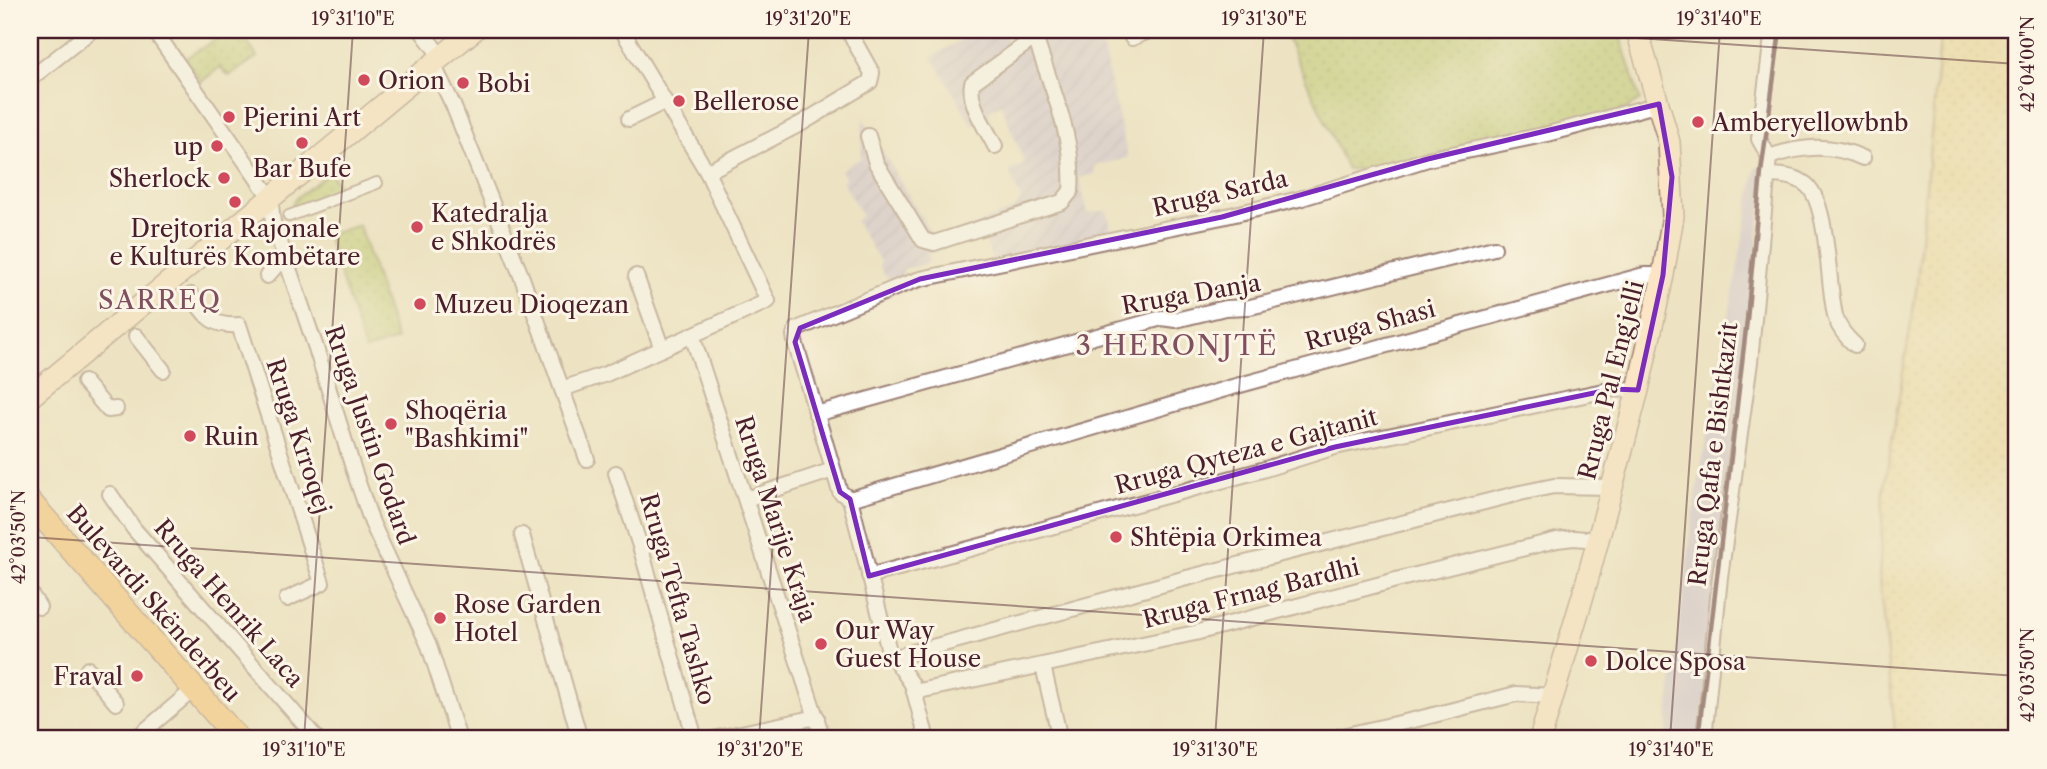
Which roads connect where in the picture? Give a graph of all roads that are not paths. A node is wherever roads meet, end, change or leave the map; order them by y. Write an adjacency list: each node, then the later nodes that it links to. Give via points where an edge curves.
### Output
1 (92, 30): 13 (street)
2 (154, 30): 24 (street)
3 (421, 30): 12 (street)
4 (474, 30): 12 (main road)
5 (622, 30): 14 (street)
6 (848, 30): 21 (street, via 872,80 803,123)
7 (1151, 30): 11 (street)
8 (1637, 30): 15 (main road, Rruga Pal Engjelli)
9 (1773, 30): 19 (street, Rruga Qafa e Bishtkazit, via 1759,139)
10 (1040, 34): 17 (street, via 1071,155 1071,191 1062,202 933,243 923,240 876,163); 18 (street, via 972,83 974,103)
11 (1132, 38)
12 (437, 60): 24 (main road); 38 (street)
13 (30, 79)
14 (664, 102): 16 (street); 21 (street)
15 (1659, 104): 28 (main road, Rruga Pal Engjelli, via 1669,142 1673,216); 42 (street, Rruga Sarda, via 1428,159 1299,199 920,279 795,332)
16 (629, 119)
17 (867, 136)
18 (995, 146)
19 (1769, 158): 20 (street, via 1787,151 1827,147); 22 (street, Rruga Qafa e Bishtkazit)
20 (1863, 158)
21 (707, 172): 32 (street, via 768,300)
22 (1767, 175): 34 (street, via 1804,182 1816,198 1836,319); 77 (street, Rruga Qafa e Bishtkazit, via 1750,362 1720,577)
23 (377, 183): 25 (street)
24 (270, 197): 27 (street, Rruga Justin Godard, via 273,222); 40 (main road)
25 (289, 216)
26 (1494, 248): 42 (street, Rruga Danja, via 1250,307 1175,320 1162,318)
27 (287, 260): 29 (street); 68 (street, Rruga Justin Godard, via 372,523 429,646)
28 (1663, 275): 39 (main road, Rruga Pal Engjelli); 49 (street, Rruga Shasi, via 1644,275 1407,338)
29 (267, 276)
30 (636, 276): 35 (street)
31 (191, 295): 55 (street, Rruga Krroqej, via 208,319 225,326 239,325 309,541 322,583)
32 (692, 335): 35 (street); 48 (street, Rruga Marije Kraja)
33 (136, 336): 36 (street)
34 (1855, 345)
35 (662, 349): 38 (street)
36 (163, 370)
37 (84, 382): 41 (street, via 108,410)
38 (562, 389): 43 (street)
39 (1638, 390): 46 (main road, Rruga Pal Engjelli); 53 (street, Rruga Qyteza e Gajtanit, via 1613,389 1335,447)
40 (30, 397)
41 (116, 409)
42 (816, 414): 44 (street)
43 (587, 459)
44 (832, 470): 48 (street); 49 (street, via 840,492)
45 (616, 473): 70 (street, Rruga Tefta Tashko)
46 (1612, 487): 52 (main road, Rruga Pal Engjelli); 57 (street, via 1554,486 1520,493)
47 (110, 494): 67 (street, Rruga Henrik Laca, via 134,529)
48 (746, 499): 64 (street, Rruga Marije Kraja)
49 (850, 499): 53 (street)
50 (30, 502): 60 (main road, Bulevardi Skënderbeu)
51 (522, 535): 69 (street)
52 (1598, 540): 58 (street, Rruga Frnag Bardhi, via 1557,540 1195,633); 62 (main road, Rruga Pal Engjelli)
53 (869, 576): 57 (street)
54 (30, 593): 56 (street)
55 (287, 599)
56 (39, 607)
57 (892, 658): 61 (street, via 908,676)
58 (1043, 666): 61 (street, Rruga Frnag Bardhi); 74 (street)
59 (88, 669): 63 (street)
60 (194, 689): 65 (street); 66 (main road, Bulevardi Skënderbeu)
61 (914, 692): 73 (street)
62 (1555, 696): 75 (street, via 1516,694); 76 (main road, Rruga Pal Engjelli)
63 (116, 703)
64 (817, 717): 71 (street); 72 (street, Rruga Marije Kraja)
65 (146, 736)
66 (238, 739)
67 (317, 739)
68 (459, 739)
69 (580, 739)
70 (695, 739)
71 (713, 739)
72 (823, 739)
73 (927, 739)
74 (1060, 739)
75 (1328, 739)
76 (1540, 739)
77 (1704, 739)

